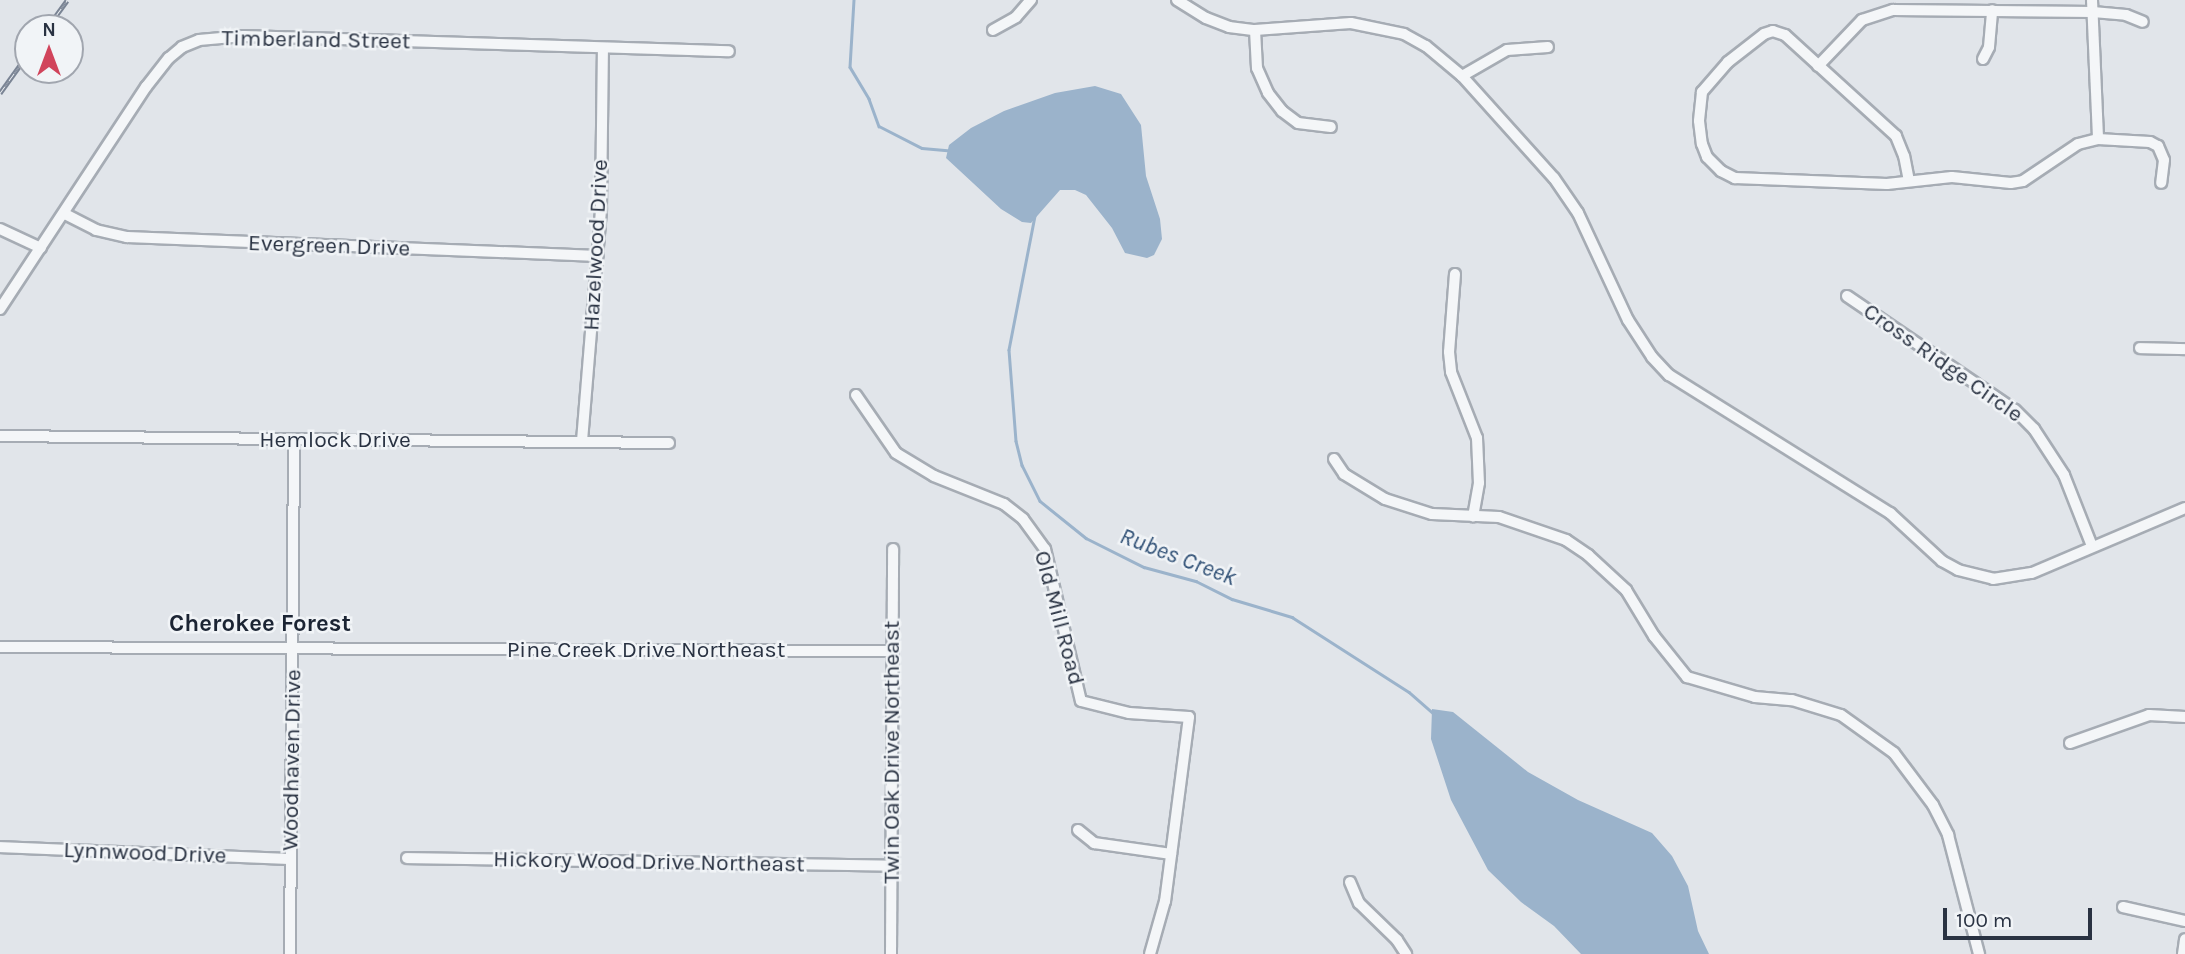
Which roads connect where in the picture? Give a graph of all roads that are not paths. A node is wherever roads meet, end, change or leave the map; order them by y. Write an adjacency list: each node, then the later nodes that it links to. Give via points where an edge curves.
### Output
1 (1031, 0): 6 (street, via 1016,17)
2 (1177, 0): 7 (street, via 1206,19)
3 (2092, 6): 4 (street); 5 (street); 15 (street)
4 (1992, 10): 11 (street, via 1989,47); 12 (street, via 1893,10 1874,15 1848,31)
5 (2143, 22)
6 (993, 30)
7 (1255, 30): 13 (street, via 1351,23 1381,27 1426,46); 14 (street, via 1257,68 1282,111 1298,123)
8 (1548, 47): 13 (street, via 1507,50)
9 (603, 48): 10 (street, Timberland Street); 18 (street, Timberland Street, via 244,36 198,40 176,53 151,80); 21 (street, Hazelwood Drive)
10 (729, 51)
11 (1983, 59)
12 (1818, 66): 16 (street, via 1896,136); 16 (street, via 1786,35 1773,31 1728,62 1702,92 1699,121 1707,158 1735,178)
13 (1462, 76): 35 (street, via 1554,178 1578,213 1628,320 1652,357 1679,383 1890,513 1958,570 1993,579 2012,578)
14 (1331, 127)
15 (2098, 139): 16 (street, via 2078,144 2023,181 1952,177); 17 (street, via 2158,146 2164,160)
16 (1909, 181)
17 (2161, 183)
18 (65, 214): 20 (street, Timberland Street); 21 (street, Evergreen Drive, via 127,237)
19 (0, 229): 20 (street)
20 (41, 248): 24 (street, Timberland Street)
21 (598, 256): 30 (street, Hazelwood Drive)
22 (1455, 274): 34 (street, via 1449,352 1451,372 1478,438 1479,483)
23 (1847, 296): 35 (street, Cross Ridge Circle, via 2015,410 2034,429 2064,475)
24 (0, 309)
25 (2140, 348): 26 (street)
26 (2185, 349)
27 (856, 395): 44 (street, Old Mill Road, via 884,439 903,458 934,476 1004,503 1023,519 1045,549 1081,701 1129,713 1189,717)
28 (0, 436): 29 (street, Hemlock Drive)
29 (294, 440): 30 (street, Hemlock Drive); 38 (street, Woodhaven Drive)
30 (582, 441): 31 (street, Hemlock Drive)
31 (669, 443)
32 (1334, 458): 34 (street, via 1344,474 1385,499 1432,514)
33 (2185, 508): 35 (street)
34 (1473, 516): 56 (street, via 1519,522 1566,540 1588,555 1626,590 1687,677 1755,698 1792,700 1841,715 1894,753 1926,794 1948,835)
35 (2092, 546)
36 (893, 549): 39 (street, Twin Oak Drive Northeast)
37 (0, 647): 38 (street, Pine Creek Drive Northeast)
38 (293, 650): 39 (street, Pine Creek Drive Northeast); 46 (street, Woodhaven Drive)
39 (892, 651): 47 (street, Twin Oak Drive Northeast)
40 (2185, 717): 41 (street, via 2148,715)
41 (2070, 743)
42 (1077, 830): 44 (street, via 1094,843)
43 (0, 847): 46 (street, Lynnwood Drive)
44 (1171, 854): 54 (street, via 1161,924)
45 (407, 858): 47 (street, Hickory Wood Drive Northeast)
46 (290, 859): 52 (street, Woodhaven Drive)
47 (891, 866): 53 (street, Twin Oak Drive Northeast)
48 (1350, 882): 55 (street, via 1359,903)
49 (2123, 907): 50 (street)
50 (2185, 921)
51 (2185, 939): 57 (street)
52 (290, 954)
53 (891, 954)
54 (1150, 954)
55 (1406, 954)
56 (1979, 954)
57 (2183, 954)

